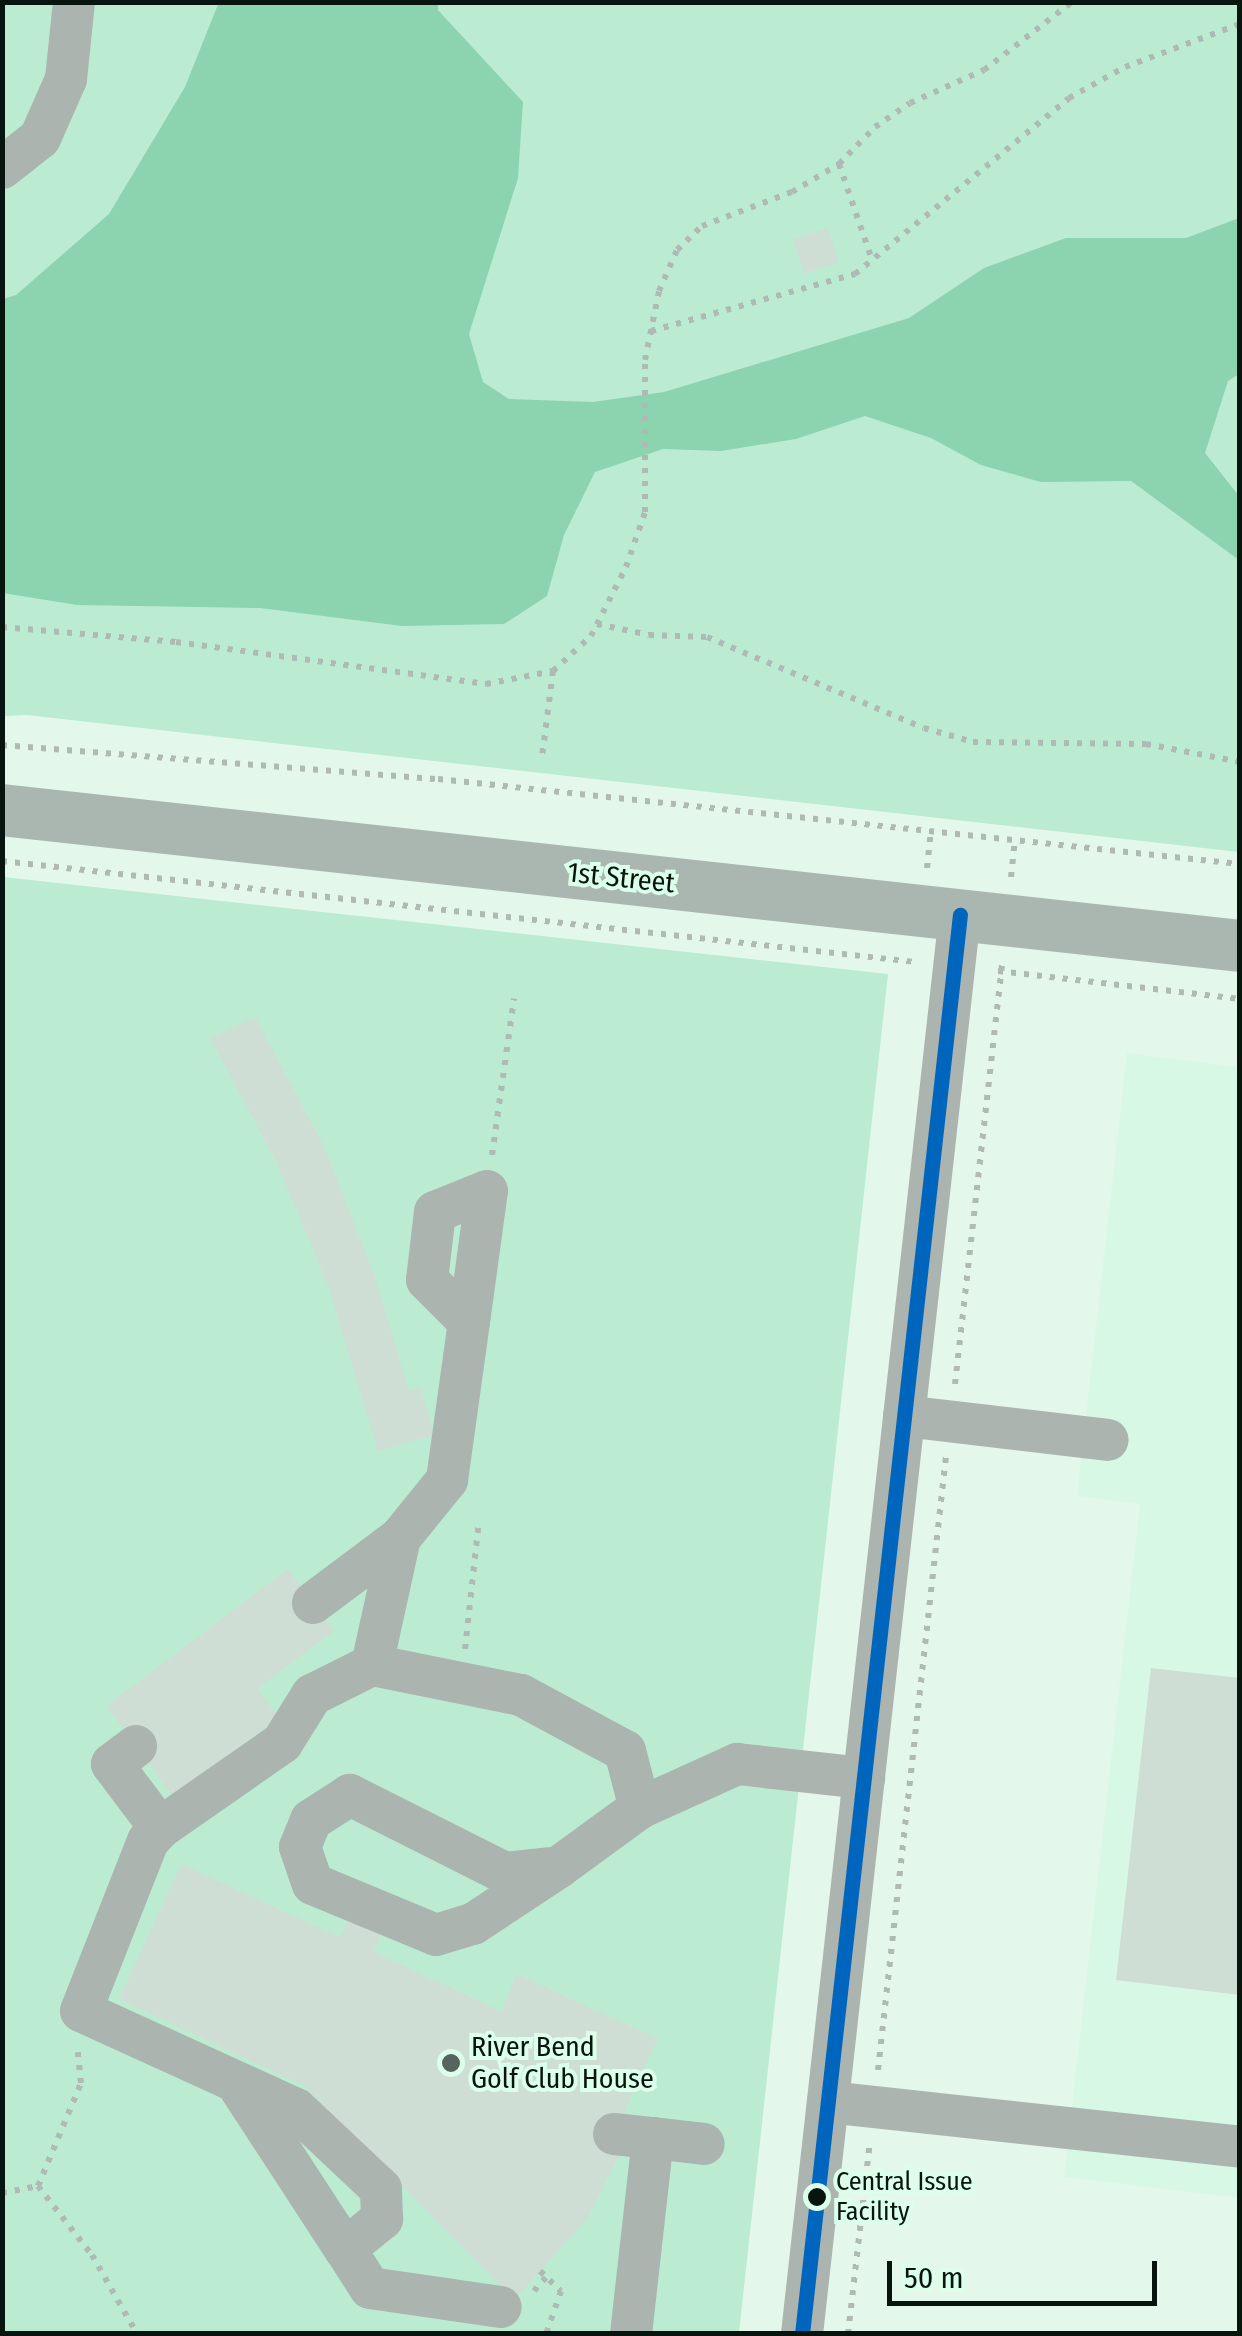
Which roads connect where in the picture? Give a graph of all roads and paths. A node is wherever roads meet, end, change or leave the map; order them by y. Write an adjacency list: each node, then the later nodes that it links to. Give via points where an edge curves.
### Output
1 (74, 2): 5 (street, via 66,79 40,138)
2 (1072, 2): 4 (path, via 984,70 874,127)
3 (1240, 24): 6 (path, via 1125,67 1070,98)
4 (838, 164): 6 (path); 7 (path, via 792,192 702,226 678,250 658,291)
5 (2, 168)
6 (872, 260): 7 (path, via 854,274)
7 (651, 331): 8 (path, via 645,360 645,512)
8 (597, 624): 10 (path); 13 (path, via 707,637 973,742 1146,744)
9 (2, 627): 10 (path, via 176,642 486,684)
10 (553, 671): 12 (path)
11 (2, 745): 15 (path, via 438,780)
12 (542, 757)
13 (1240, 762)
14 (2, 810): 18 (main road, 1st Street)
15 (1015, 838): 17 (path); 18 (path)
16 (2, 861): 20 (path)
17 (1240, 864)
18 (983, 918): 19 (main road, 1st Street); 20 (street); 21 (path)
19 (1240, 946)
20 (954, 966): 21 (path); 25 (street)
21 (1001, 972): 23 (path); 26 (path)
22 (514, 999): 24 (path)
23 (1240, 999)
24 (487, 1191): 29 (street, via 435,1212 427,1280 469,1322 448,1480)
25 (904, 1416): 26 (street); 34 (street)
26 (950, 1421): 27 (street); 41 (path)
27 (1108, 1440)
28 (479, 1520): 32 (path)
29 (400, 1538): 30 (street); 31 (street)
30 (313, 1603)
31 (372, 1664): 32 (street); 36 (street, via 312,1695 282,1743)
32 (461, 1682): 35 (street, via 521,1694 625,1751)
33 (136, 1746): 36 (street, via 112,1764)
34 (864, 1778): 35 (street, via 737,1764); 40 (street)
35 (640, 1808): 37 (street)
36 (160, 1828): 38 (street, via 148,1841)
37 (559, 1867): 37 (street, via 504,1873 350,1794 310,1820 300,1848 313,1884 436,1935 472,1924)
38 (81, 2011): 39 (street); 44 (path, via 81,2083)
39 (236, 2082): 46 (street); 46 (street, via 296,2109 381,2189 382,2218)
40 (828, 2102): 41 (street); 52 (street)
41 (874, 2106): 43 (street); 53 (path)
42 (704, 2144): 51 (street, via 634,2136)
43 (1240, 2147)
44 (38, 2186): 45 (path); 49 (path, via 92,2255)
45 (2, 2193)
46 (345, 2249): 48 (street, via 370,2288)
47 (540, 2271): 50 (path, via 561,2290)
48 (500, 2307)
49 (137, 2334)
50 (546, 2334)
51 (632, 2334)
52 (802, 2334)
53 (848, 2334)

